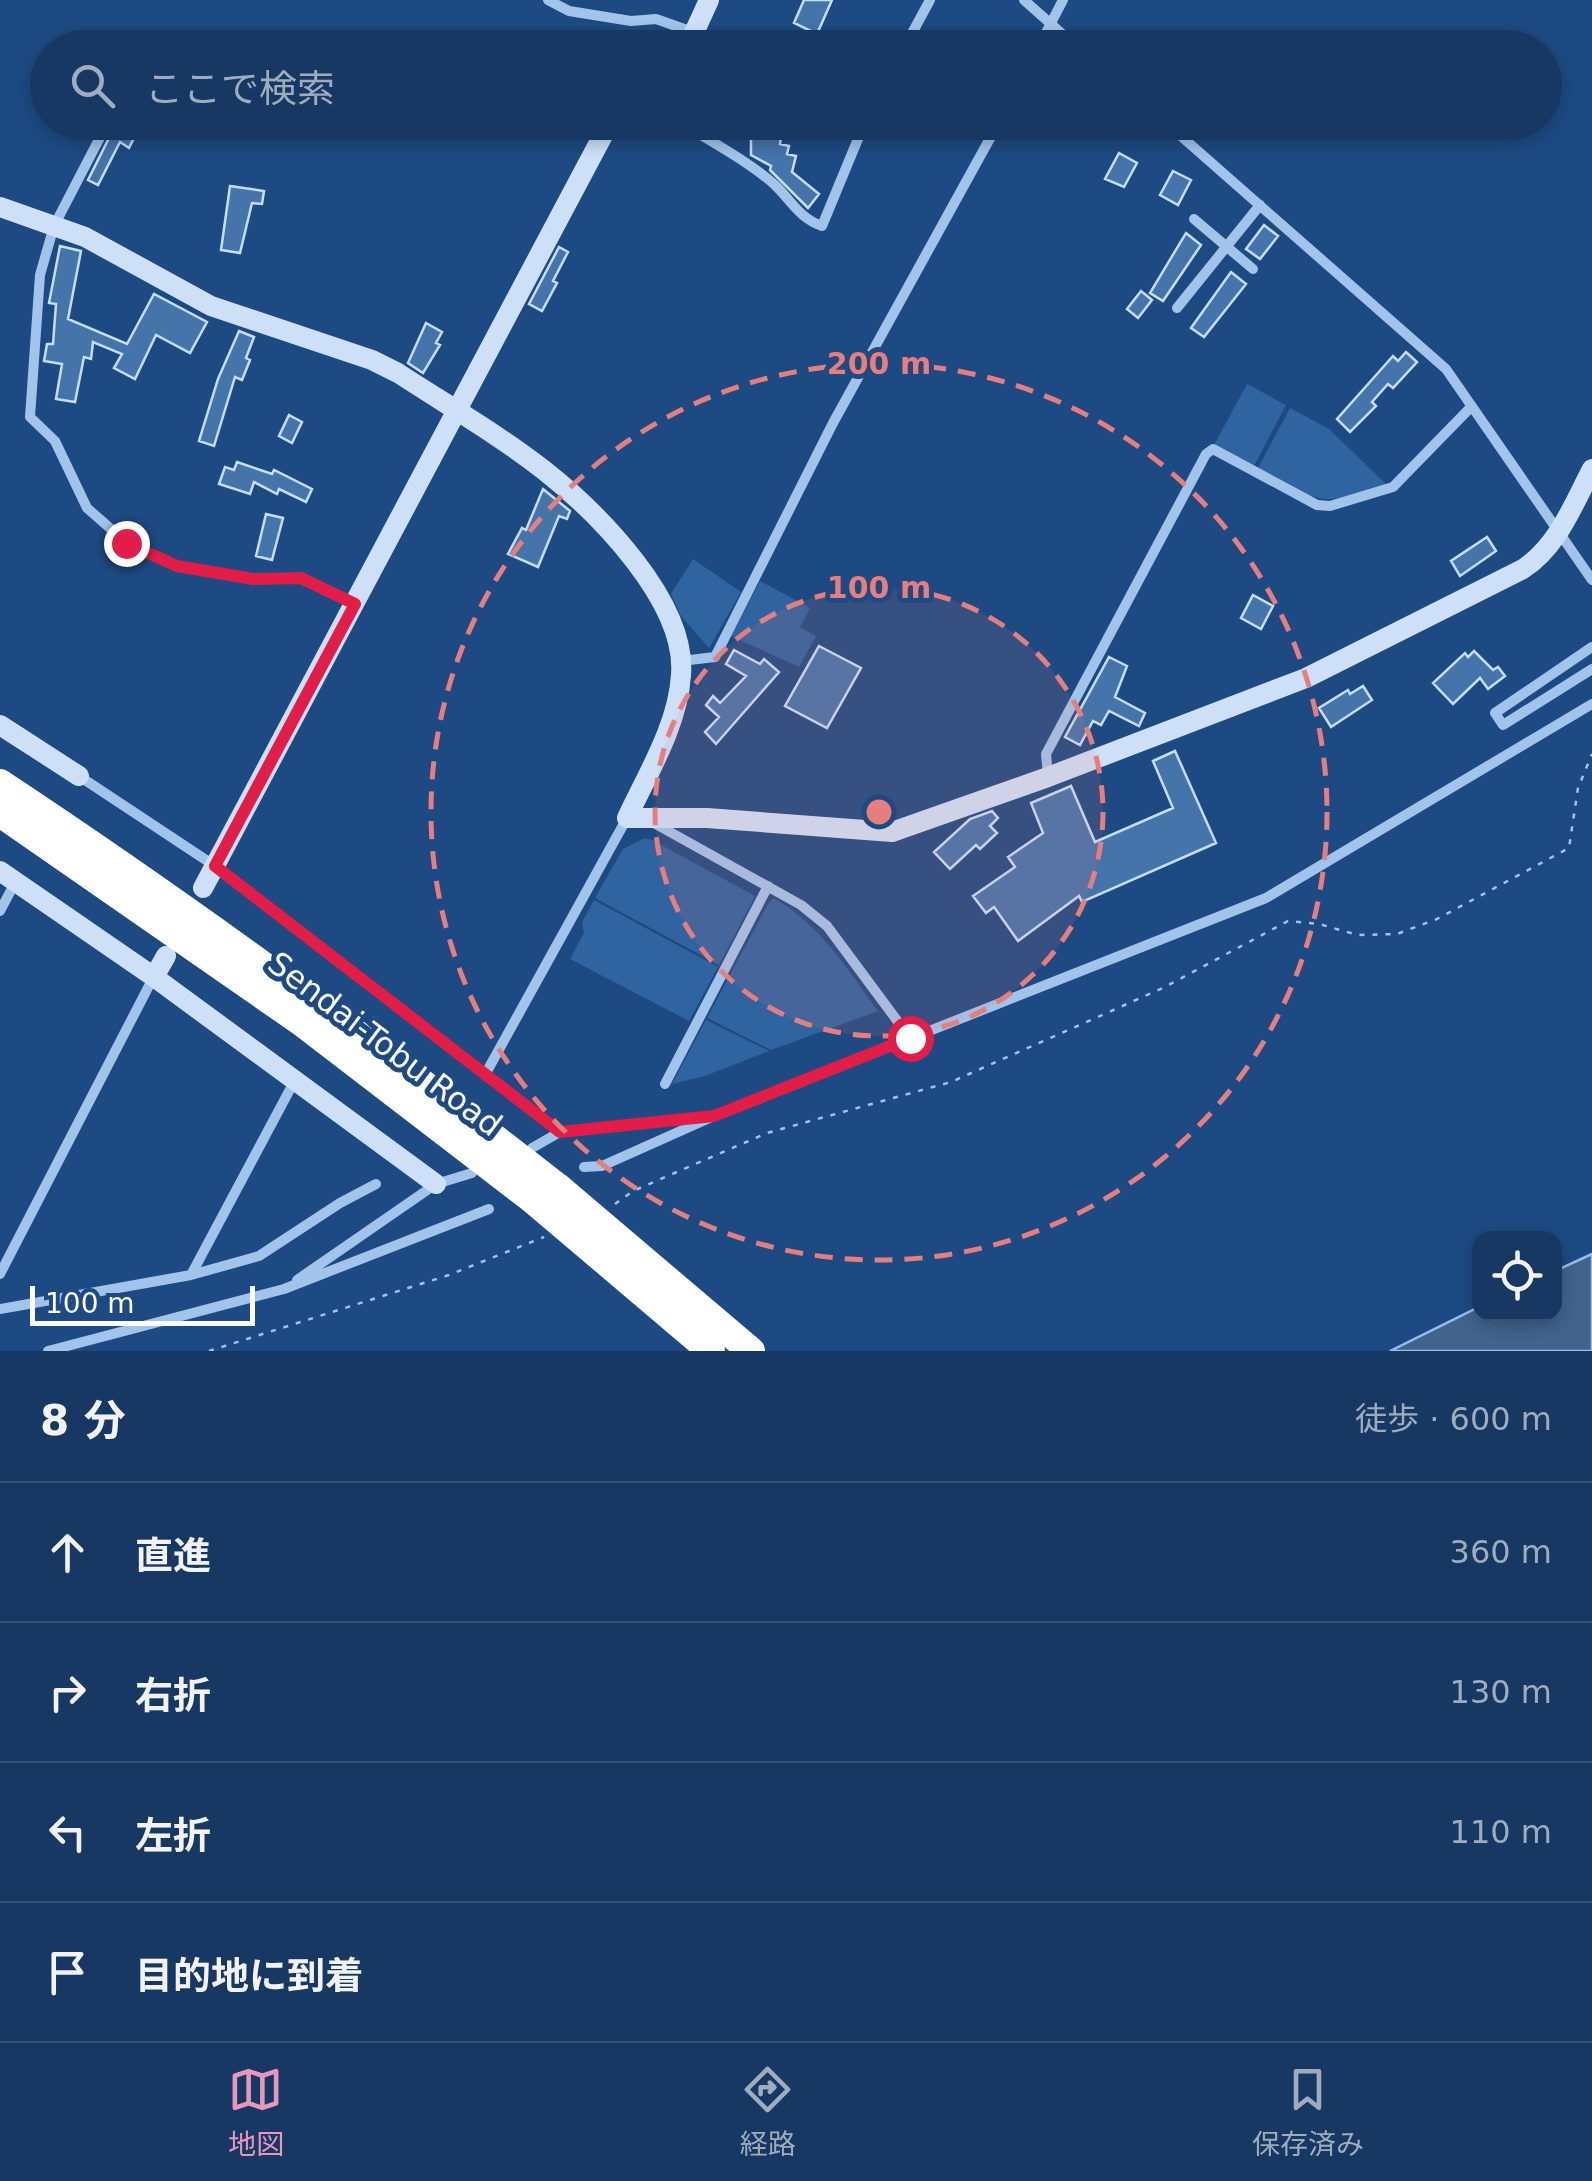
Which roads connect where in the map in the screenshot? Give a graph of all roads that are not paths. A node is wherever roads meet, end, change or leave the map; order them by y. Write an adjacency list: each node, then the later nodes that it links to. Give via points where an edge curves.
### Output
1 (548, 0): 7 (street, via 569,11 656,20)
2 (708, 0): 8 (street)
3 (930, 0): 9 (street)
4 (1024, 0): 6 (street)
5 (1062, 0): 6 (street)
6 (1050, 23): 10 (street); 11 (street)
7 (673, 30)
8 (694, 30)
9 (914, 30)
10 (1047, 30)
11 (1058, 30)
12 (99, 140): 21 (street)
13 (601, 140): 26 (street)
14 (709, 140): 15 (street, via 822,226)
15 (858, 140)
16 (989, 140): 32 (street, via 716,657)
17 (1186, 140): 18 (street)
18 (1260, 205): 22 (street); 25 (street, via 1446,369)
19 (0, 207): 21 (street)
20 (1194, 218): 22 (street)
21 (54, 226): 26 (street, via 211,306 372,360); 30 (street, via 40,275 30,417 55,441 87,508 126,543 177,566 253,579 301,578)
22 (1227, 246): 23 (street); 24 (street)
23 (1253, 269)
24 (1178, 308)
25 (1472, 407): 28 (street); 37 (street, via 1393,488 1330,506 1214,449 1206,454 1046,754)
26 (457, 412): 30 (street); 32 (street, via 544,470 624,550 668,610)
27 (1592, 469): 28 (street)
28 (1558, 533): 29 (street); 37 (street, via 1523,569 1306,678)
29 (1592, 580)
30 (355, 604): 41 (street)
31 (1592, 648): 33 (street, via 1495,713 1503,726)
32 (681, 662): 40 (street, via 677,705)
33 (1592, 669)
34 (1592, 704): 48 (street, via 1266,898)
35 (0, 725): 36 (street)
36 (79, 776): 41 (street)
37 (1048, 778): 40 (street, via 892,832)
38 (0, 783): 66 (highway, Sendai-Tobu Road, bridge, via 202,918 419,1079)
39 (0, 813): 65 (highway, Sendai-Tobu Road, bridge, via 302,1022 533,1200)
40 (636, 818): 43 (street); 49 (street)
41 (215, 866): 44 (street); 49 (street)
42 (8, 876): 45 (street); 47 (street)
43 (768, 886): 48 (street, via 827,926); 51 (street)
44 (202, 888)
45 (0, 911)
46 (166, 956): 47 (street)
47 (154, 977): 50 (street); 60 (street)
48 (910, 1038): 52 (street)
49 (486, 1073): 53 (street)
50 (295, 1080): 58 (street); 61 (street)
51 (665, 1084)
52 (714, 1116): 53 (street); 55 (street, via 602,1166)
53 (560, 1132): 54 (street)
54 (532, 1148)
55 (584, 1167)
56 (472, 1173): 58 (street)
57 (376, 1184): 61 (street, via 259,1256)
58 (436, 1184): 62 (street)
59 (489, 1209): 62 (street)
60 (0, 1274)
61 (191, 1276): 63 (street)
62 (284, 1289): 64 (street)
63 (0, 1309)
64 (48, 1351)
65 (711, 1351)
66 (751, 1351)

